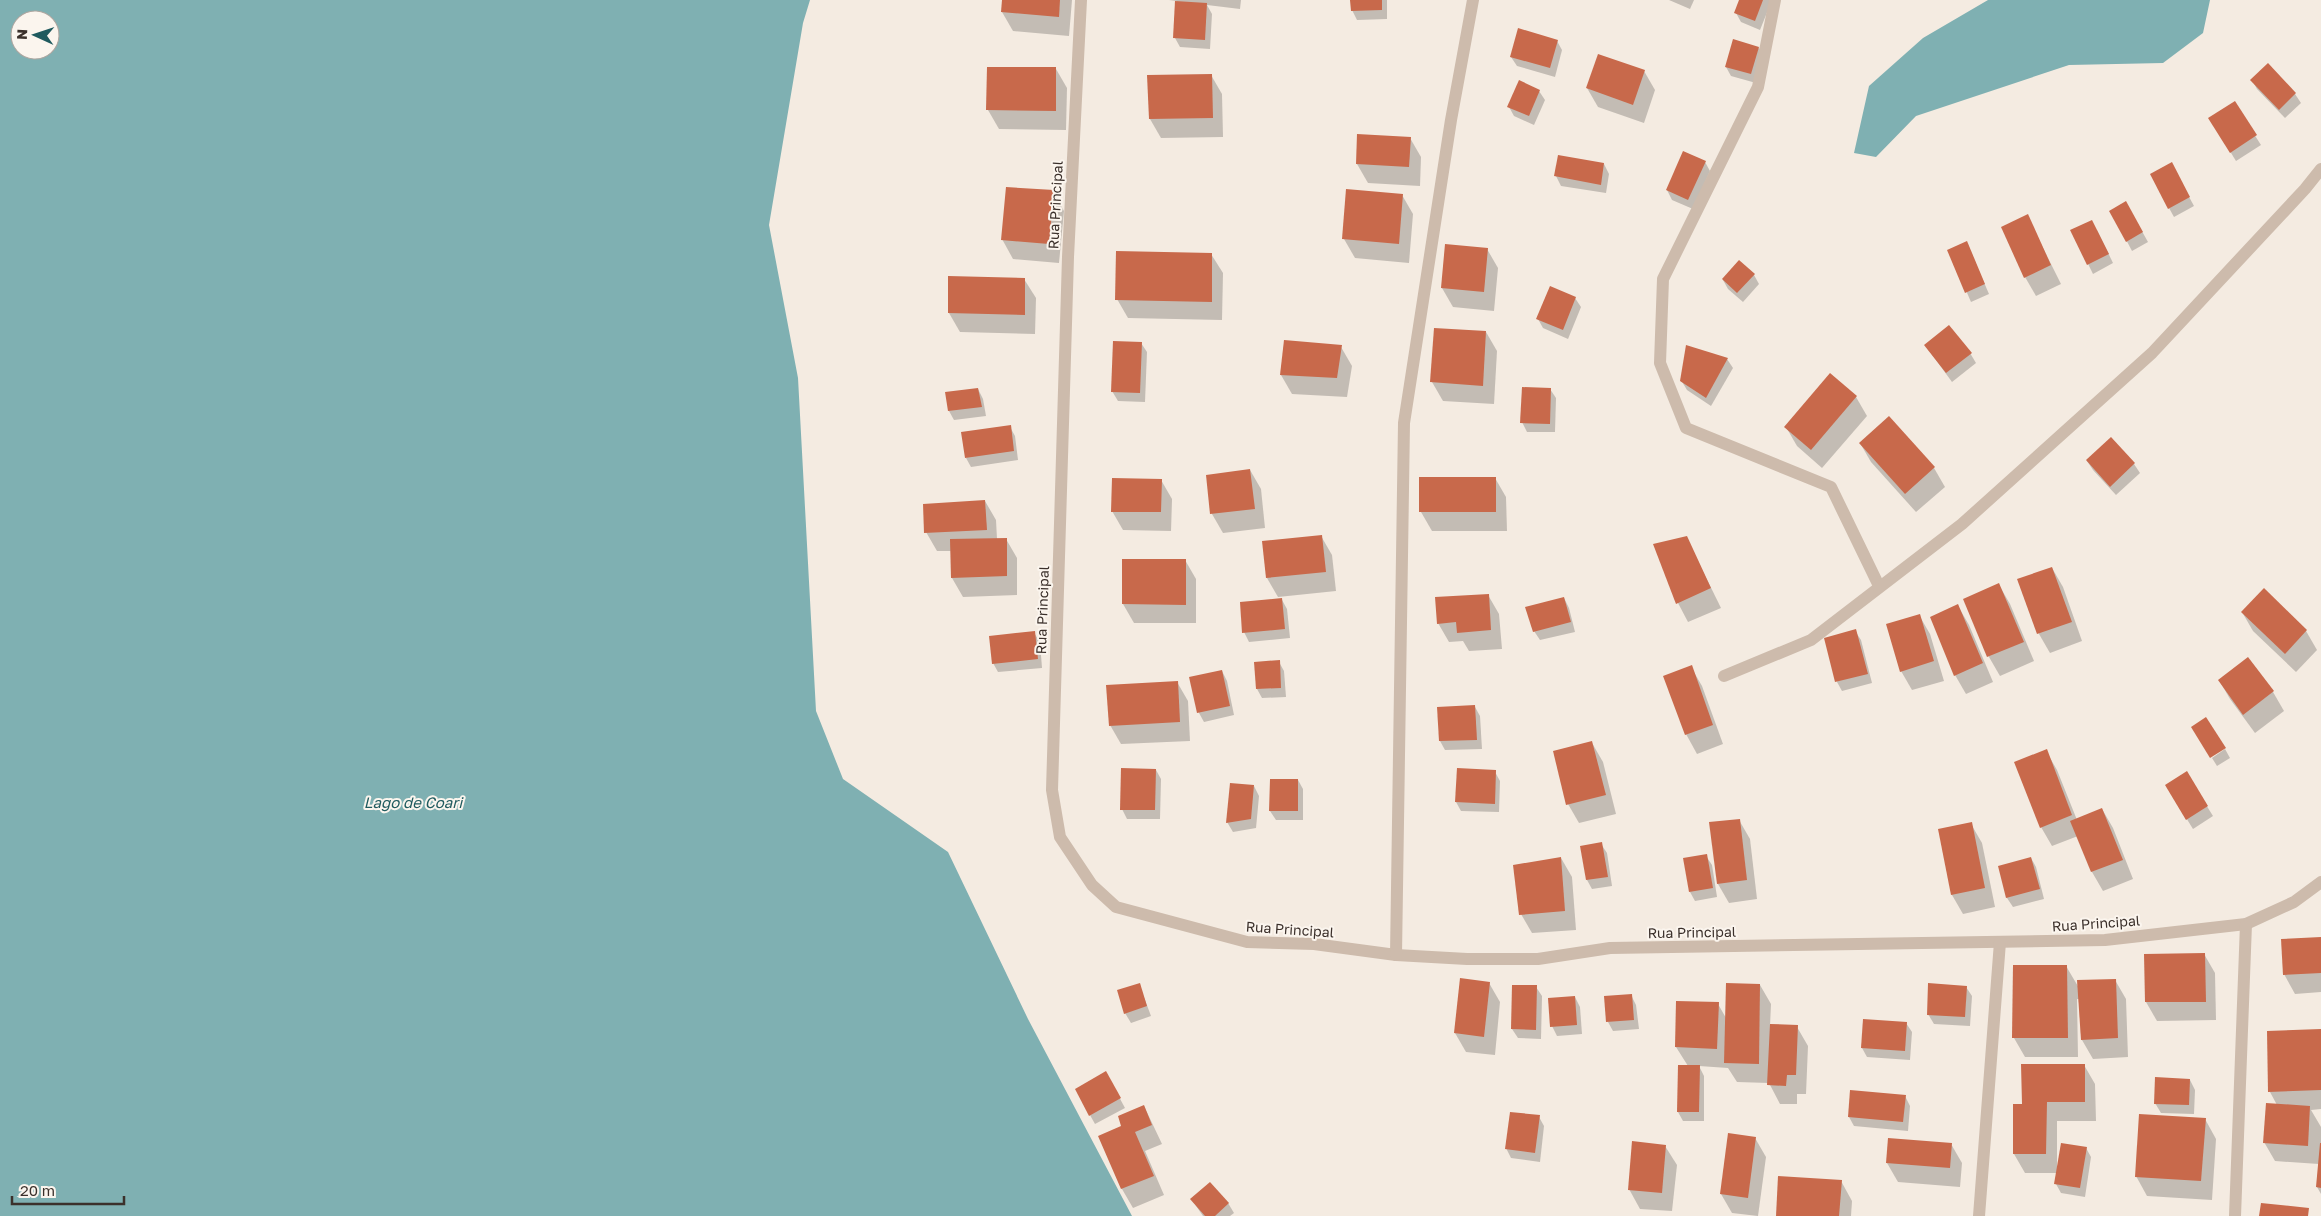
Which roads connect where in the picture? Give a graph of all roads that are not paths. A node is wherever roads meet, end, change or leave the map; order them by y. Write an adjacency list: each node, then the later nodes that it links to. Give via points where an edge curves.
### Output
1 (1081, 0): 10 (street, Rua Principal, via 1067,267 1052,790 1060,837 1092,885 1116,907 1247,942 1314,944)
2 (1473, 0): 10 (street, via 1404,423)
3 (1775, 0): 5 (street, via 1758,87 1663,279 1660,363 1686,428 1831,487)
4 (2321, 169): 5 (street, via 2152,353 1962,524)
5 (1879, 586): 6 (street, via 1811,640)
6 (1724, 676)
7 (2321, 882): 8 (street, Rua Principal, via 2294,902)
8 (2246, 924): 9 (street, Rua Principal, via 2104,940); 12 (street)
9 (2000, 942): 10 (street, Rua Principal, via 1610,948 1538,959); 11 (street)
10 (1396, 955)
11 (1979, 1216)
12 (2235, 1216)

